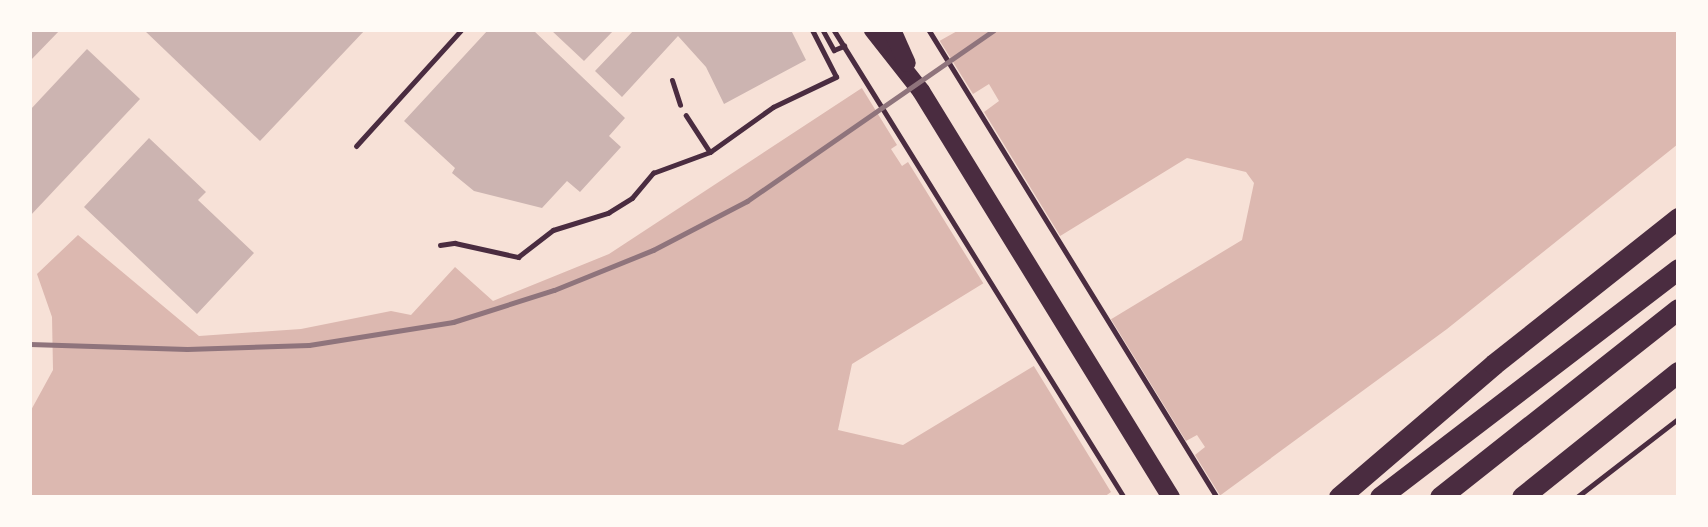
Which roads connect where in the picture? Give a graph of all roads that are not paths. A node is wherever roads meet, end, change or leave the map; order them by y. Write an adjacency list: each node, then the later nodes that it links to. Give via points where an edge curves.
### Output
1 (461, 30): 7 (lane)
2 (873, 30): 5 (main road)
3 (892, 30): 5 (main road)
4 (672, 80): 6 (lane)
5 (920, 92): 12 (main road)
6 (680, 105)
7 (356, 146)
8 (1678, 218): 13 (highway, via 1494,364)
9 (1678, 269): 14 (highway)
10 (1678, 309): 15 (highway)
11 (1678, 372): 16 (highway)
12 (1171, 497)
13 (1339, 497)
14 (1380, 497)
15 (1440, 497)
16 (1522, 497)

